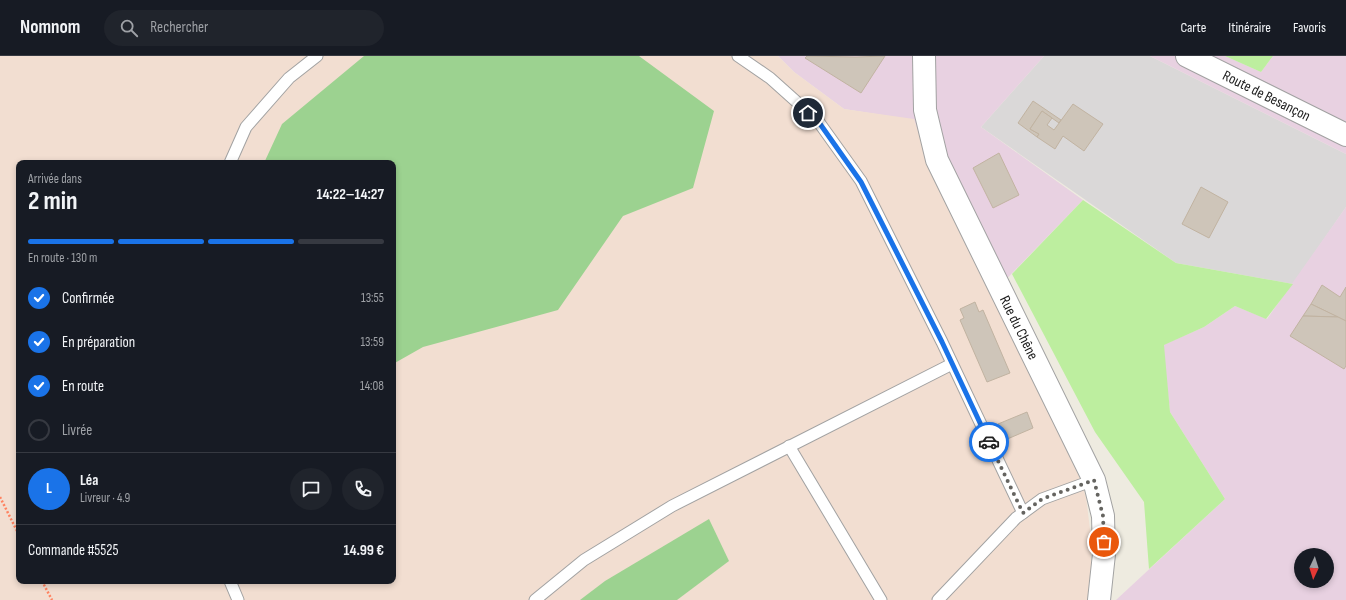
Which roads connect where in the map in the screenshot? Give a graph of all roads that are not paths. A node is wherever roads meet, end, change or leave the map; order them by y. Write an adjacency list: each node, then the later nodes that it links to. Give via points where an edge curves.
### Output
1 (317, 56): 6 (lane, via 289,78 246,127)
2 (738, 56): 7 (lane, via 770,78 818,121 861,182)
3 (924, 56): 9 (street, Rue du Chêne, via 925,110 937,160)
4 (1187, 56): 5 (street, Route de Besançon)
5 (1346, 136)
6 (231, 160)
7 (952, 364): 8 (lane); 10 (lane)
8 (789, 446): 13 (lane, via 672,506 584,560); 14 (lane)
9 (1094, 480): 10 (lane, via 1042,499); 16 (street, Rue du Chêne, via 1103,516 1104,554)
10 (1023, 513): 15 (lane)
11 (231, 584): 12 (lane)
12 (238, 600)
13 (535, 600)
14 (880, 600)
15 (938, 600)
16 (1099, 600)

